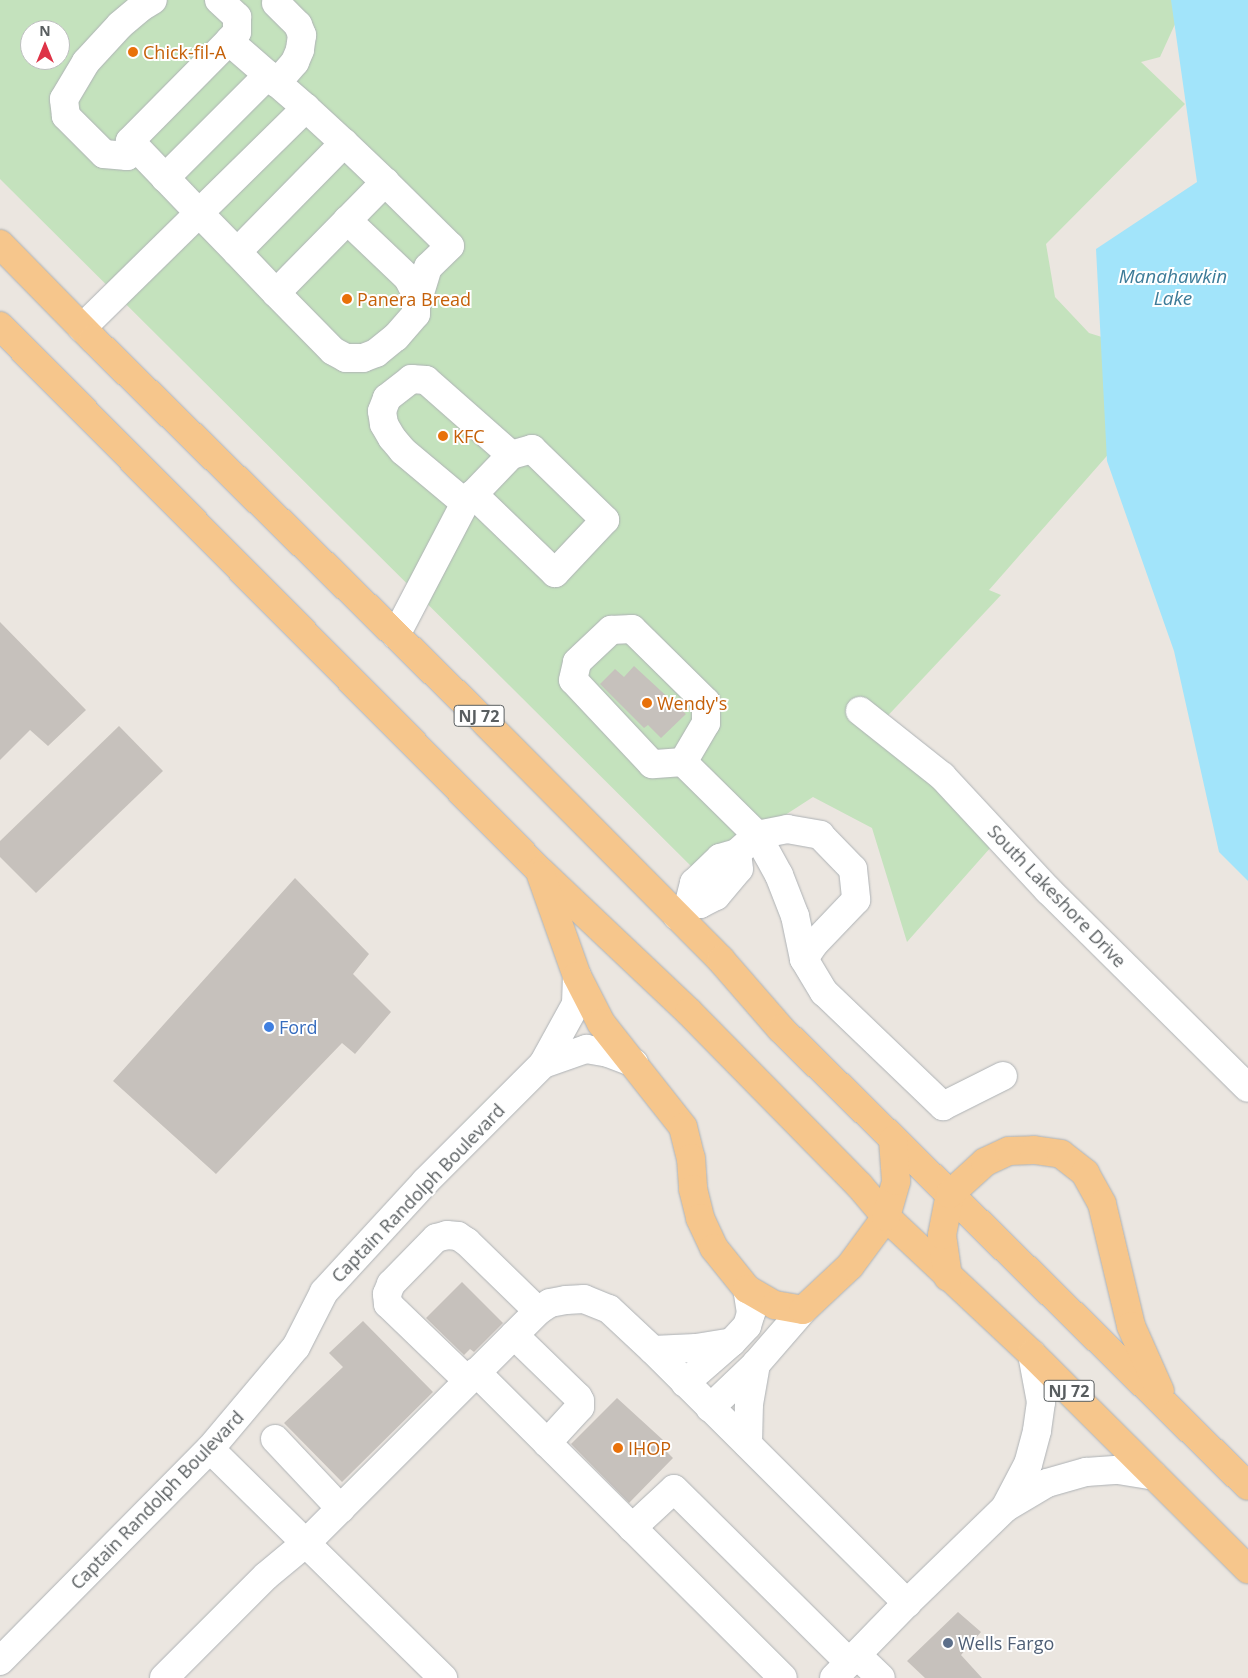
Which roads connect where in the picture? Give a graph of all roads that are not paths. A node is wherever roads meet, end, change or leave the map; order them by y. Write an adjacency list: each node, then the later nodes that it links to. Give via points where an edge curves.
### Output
1 (153, 0): 8 (street, via 120,25 86,62 64,98 66,116 104,154 127,156)
2 (220, 0): 4 (street, via 237,17 237,32)
3 (276, 3): 5 (street, via 298,25 302,35 295,62)
4 (229, 41): 5 (street); 8 (street, via 130,142)
5 (272, 79): 6 (street); 9 (street)
6 (306, 108): 7 (street); 11 (street)
7 (344, 144): 10 (street); 14 (street)
8 (136, 148): 9 (street)
9 (165, 178): 11 (street)
10 (385, 182): 12 (street); 16 (street, via 450,246 428,267)
11 (199, 213): 14 (street); 18 (street)
12 (347, 220): 15 (street); 16 (street, via 408,278)
13 (0, 244): 18 (highway, NJ 72)
14 (237, 252): 15 (street)
15 (276, 293): 16 (street, via 333,351 346,358 363,358 376,353 396,337 416,314)
16 (418, 303)
17 (0, 326): 25 (highway, NJ 72)
18 (82, 328): 21 (highway, NJ 72)
19 (511, 455): 20 (street); 20 (street, via 426,380 411,379 387,398 382,411 384,424 392,438 403,451); 20 (street, via 532,449 605,520 555,573)
20 (469, 498): 21 (street)
21 (396, 636): 26 (highway, NJ 72)
22 (860, 711): 32 (street, South Lakeshore Drive, via 942,776 1048,890)
23 (683, 762): 23 (street, via 706,723 706,702 632,629 610,630 577,662 573,680 652,764); 24 (street)
24 (757, 835): 26 (street, via 737,853 739,869 716,896); 27 (street, via 779,874 796,916); 27 (street, via 786,829 820,835 853,869 856,900)
25 (540, 871): 28 (highway); 35 (highway, NJ 72, via 685,1008 859,1185)
26 (683, 909): 33 (highway, NJ 72, via 721,960 781,1029)
27 (804, 959): 31 (street, via 824,992 943,1106)
28 (577, 976): 29 (highway, via 601,1023); 30 (street, Captain Randolph Boulevard, via 576,1004)
29 (634, 1063): 30 (street, Captain Randolph Boulevard, via 586,1049); 37 (highway, via 683,1128 700,1218 714,1248)
30 (543, 1064): 52 (street, Captain Randolph Boulevard, via 425,1182 324,1292 296,1347)
31 (1003, 1076)
32 (1248, 1088)
33 (893, 1140): 34 (highway, NJ 72); 35 (highway, via 896,1181)
34 (950, 1194): 36 (highway, via 942,1235); 47 (highway, NJ 72); 47 (highway, via 985,1162 1009,1151 1061,1154 1085,1174 1102,1204 1131,1326)
35 (886, 1217): 36 (highway, NJ 72); 38 (highway, via 850,1266)
36 (948, 1277): 43 (highway, NJ 72)
37 (747, 1290): 38 (highway, via 775,1305); 41 (street, via 751,1313 747,1326)
38 (803, 1310): 44 (street)
39 (538, 1312): 40 (street); 42 (street, via 550,1303 566,1300 595,1302 609,1309); 45 (street, via 467,1242 458,1236 436,1238 391,1284 388,1304)
40 (514, 1335): 45 (street); 50 (street, via 580,1401 580,1408)
41 (732, 1342): 42 (street); 46 (street)
42 (653, 1350): 46 (street)
43 (1032, 1354): 53 (highway, NJ 72); 55 (street, via 1041,1402 1037,1431 1028,1464)
44 (756, 1364): 48 (street); 51 (street, via 749,1404)
45 (472, 1377): 50 (street); 56 (street)
46 (685, 1383): 48 (street)
47 (1166, 1404): 54 (highway, NJ 72)
48 (710, 1408): 51 (street)
49 (275, 1439): 56 (street)
50 (547, 1443): 57 (street)
51 (748, 1444): 60 (street)
52 (210, 1449): 58 (street); 61 (street, Captain Randolph Boulevard)
53 (1154, 1476): 55 (street, via 1118,1470 1086,1472 1047,1483); 59 (highway, NJ 72)
54 (1248, 1486)
55 (1005, 1508): 60 (street)
56 (341, 1509): 58 (street)
57 (632, 1528): 62 (street, via 674,1489); 65 (street)
58 (307, 1542): 63 (street, via 266,1576); 64 (street)
59 (1248, 1569)
60 (907, 1603): 62 (street)
61 (0, 1661)
62 (847, 1665): 66 (street)
63 (164, 1678)
64 (444, 1678)
65 (783, 1678)
66 (881, 1678)

